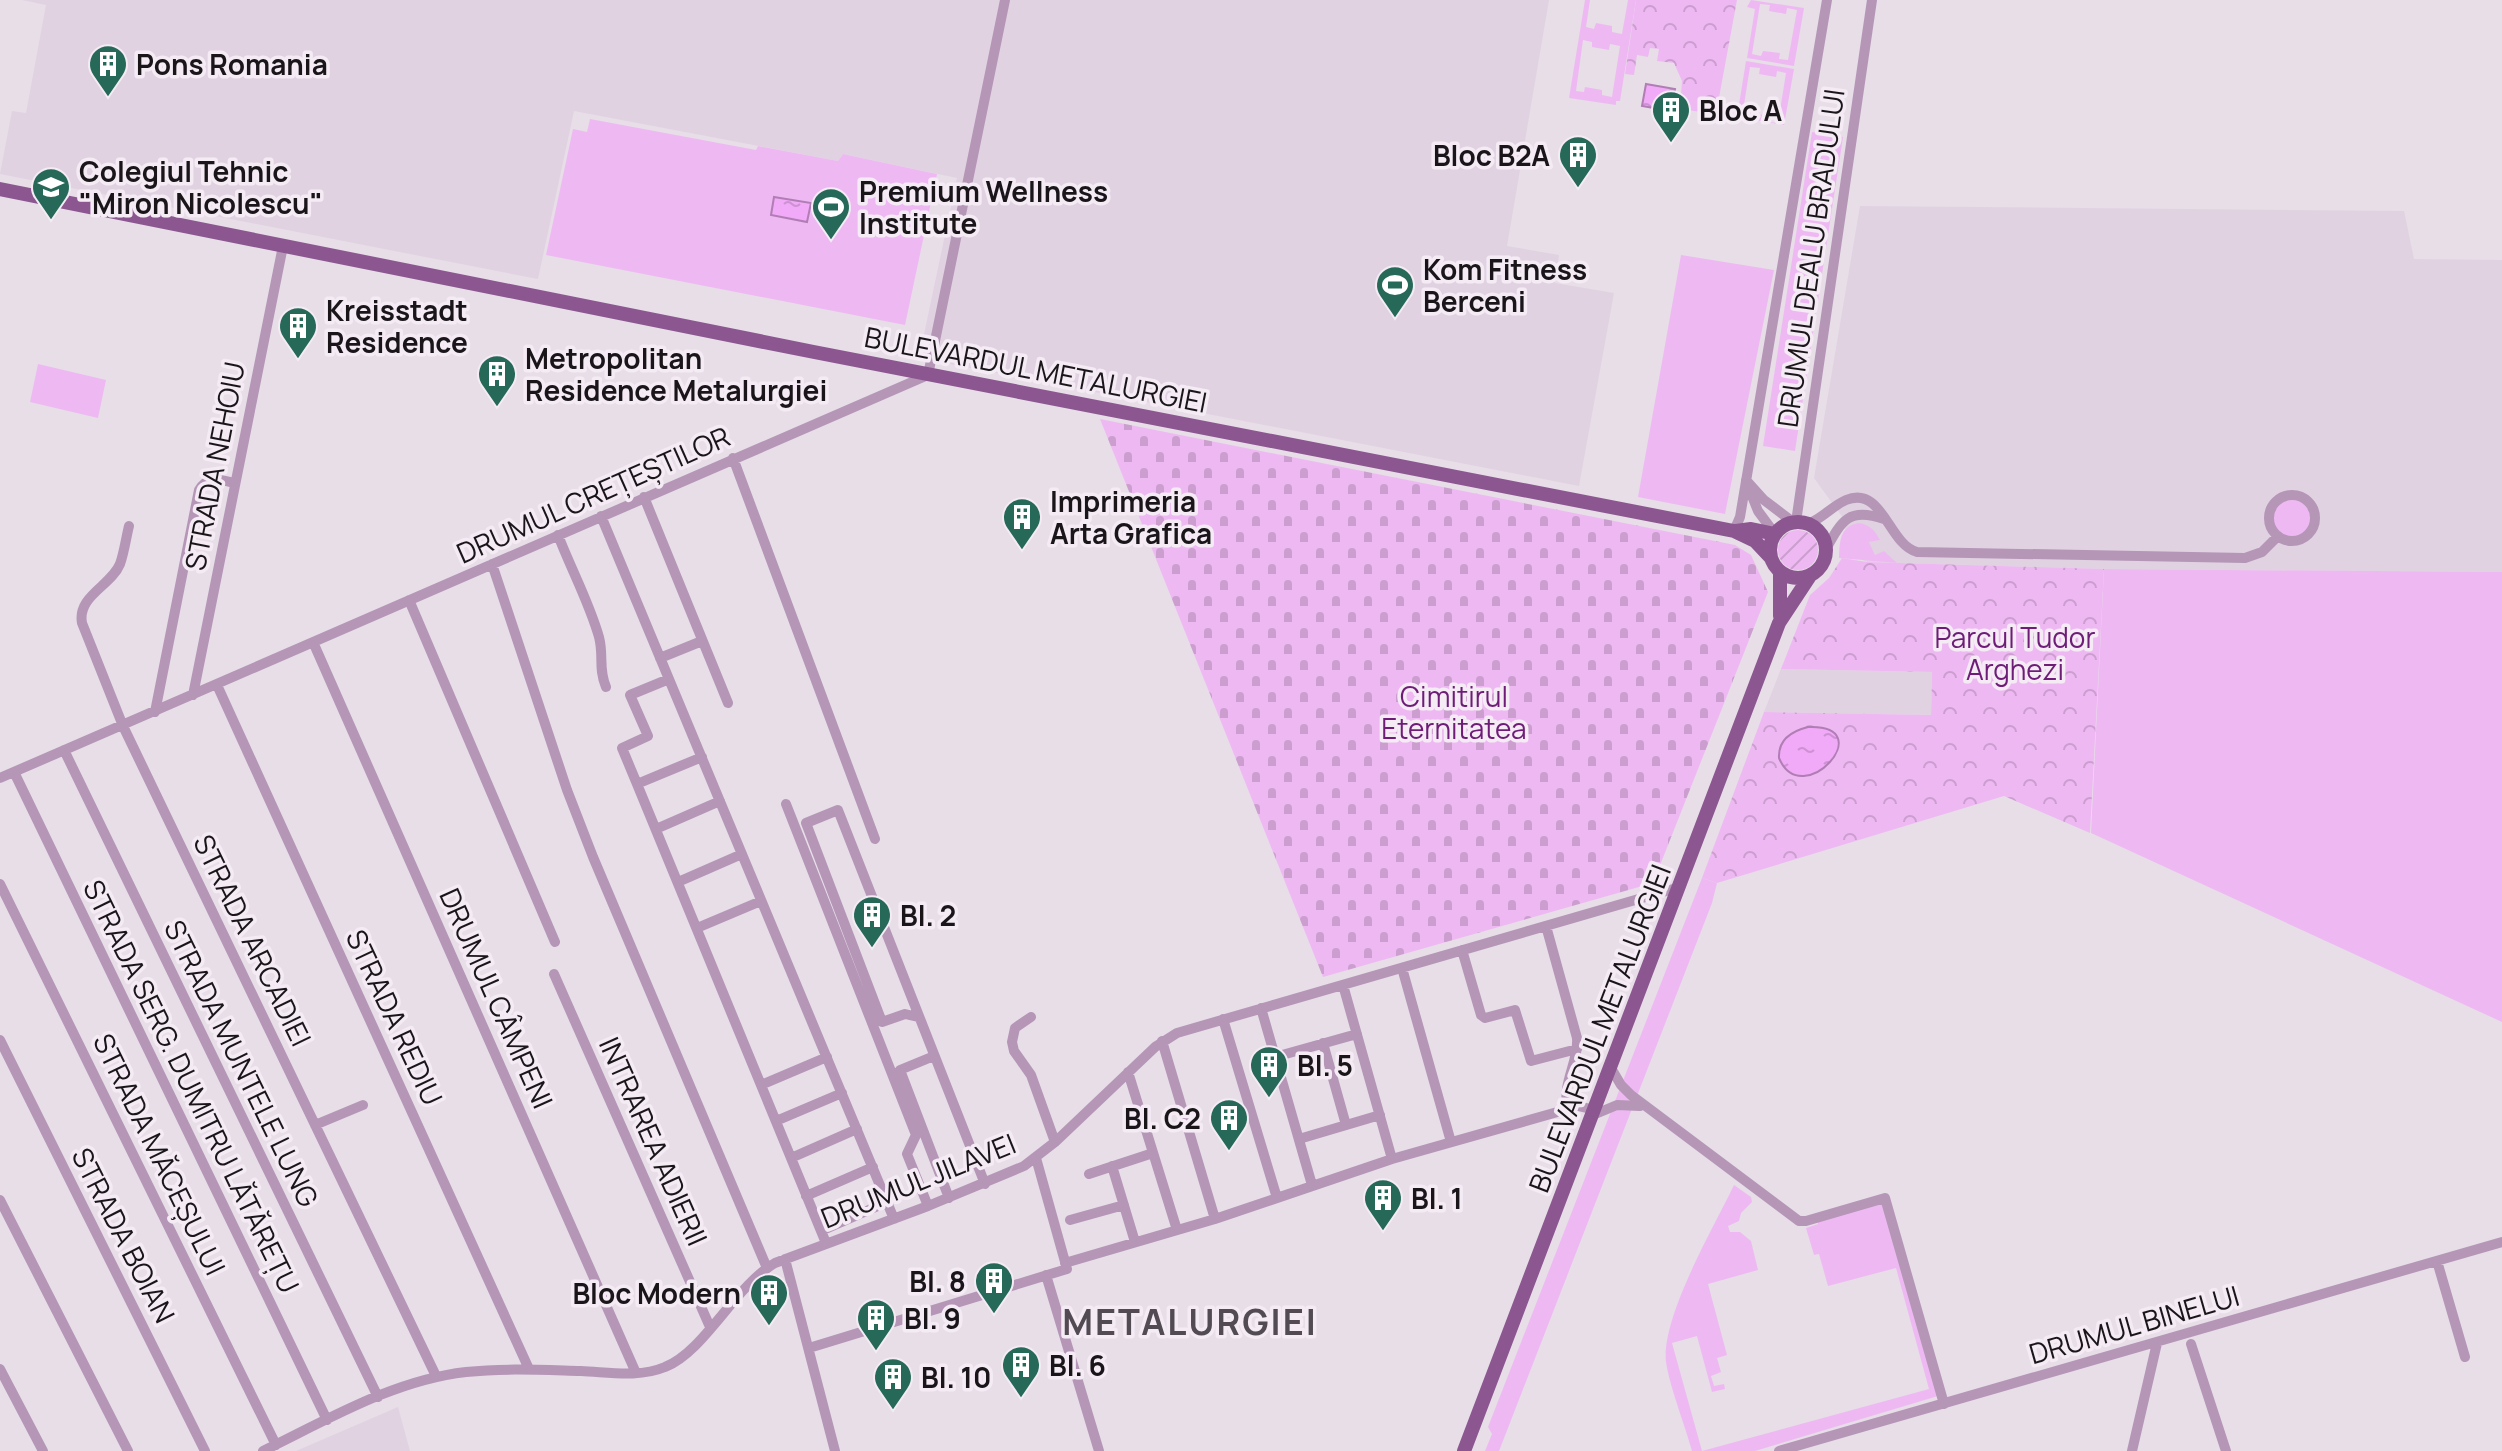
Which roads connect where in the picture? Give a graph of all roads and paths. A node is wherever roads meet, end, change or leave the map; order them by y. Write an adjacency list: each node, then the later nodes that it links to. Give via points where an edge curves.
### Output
1 (1005, 0): 6 (street)
2 (1827, 0): 8 (street)
3 (1872, 0): 13 (street, DRUMUL DEALU BRADULUI)
4 (0, 189): 5 (main road, BULEVARDUL METALURGIEI)
5 (283, 246): 6 (main road, BULEVARDUL METALURGIEI); 9 (street, STRADA NEHOIU)
6 (928, 375): 7 (street, DRUMUL CREȚEȘTILOR); 14 (main road, BULEVARDUL METALURGIEI)
7 (733, 458): 10 (street, DRUMUL CREȚEȘTILOR); 44 (street)
8 (1746, 480): 13 (street, via 1764,500); 14 (street); 16 (street, via 1758,511)
9 (235, 483): 32 (street, STRADA NEHOIU); 34 (street, via 209,480 199,490)
10 (644, 497): 11 (street, DRUMUL CREȚEȘTILOR); 26 (street)
11 (601, 516): 17 (street, DRUMUL CREȚEȘTILOR); 28 (street)
12 (1884, 519): 13 (street, via 1871,502 1857,498); 18 (street, via 1902,544 1917,552 2245,558 2262,552); 19 (street, via 1865,513 1850,516)
13 (1799, 523): 16 (main road); 19 (main road, via 1821,534)
14 (1737, 524): 16 (main road, BULEVARDUL METALURGIEI); 20 (main road, BULEVARDUL METALURGIEI)
15 (129, 526): 35 (street, STRADA ARCADIEI, via 119,566 81,616)
16 (1775, 534): 20 (main road)
17 (558, 535): 21 (street, DRUMUL CREȚEȘTILOR); 31 (street, via 598,634)
18 (2278, 536): 18 (street, via 2296,541 2308,535 2315,518 2308,500 2289,495 2276,501 2269,518)
19 (1826, 549): 23 (main road, via 1820,568)
20 (1771, 558): 22 (main road)
21 (492, 564): 24 (street, DRUMUL CREȚEȘTILOR); 112 (street, via 593,857)
22 (1780, 573): 23 (main road); 25 (main road, BULEVARDUL METALURGIEI)
23 (1810, 576): 25 (main road, BULEVARDUL METALURGIEI)
24 (409, 600): 27 (street, DRUMUL CREȚEȘTILOR); 52 (street)
25 (1779, 623): 48 (main road, BULEVARDUL METALURGIEI)
26 (702, 641): 28 (street); 33 (street)
27 (313, 642): 30 (street, DRUMUL CREȚEȘTILOR); 121 (street, DRUMUL CÂMPENI)
28 (660, 658): 29 (street)
29 (669, 679): 37 (street); 40 (street, via 630,695 648,736 622,748)
30 (217, 685): 32 (street, DRUMUL CREȚEȘTILOR); 120 (street, STRADA REDIU)
31 (606, 687)
32 (193, 695): 34 (street, DRUMUL CREȚEȘTILOR)
33 (728, 703)
34 (155, 712): 35 (street, DRUMUL CREȚEȘTILOR)
35 (123, 726): 36 (street, DRUMUL CREȚEȘTILOR); 79 (street, STRADA ARCADIEI)
36 (64, 750): 38 (street, DRUMUL CREȚEȘTILOR); 123 (street, STRADA MUNTELE LUNG)
37 (702, 757): 40 (street); 41 (street)
38 (14, 772): 39 (street, DRUMUL CREȚEȘTILOR); 125 (street, STRADA SERG. DUMITRU LĂTĂREȚU)
39 (0, 778)
40 (637, 784): 43 (street)
41 (720, 801): 43 (street); 45 (street)
42 (786, 804): 100 (street, via 916,1135 907,1154)
43 (656, 829): 46 (street)
44 (875, 839)
45 (742, 854): 46 (street); 49 (street)
46 (678, 882): 51 (street)
47 (0, 884): 126 (street, STRADA MĂCEȘULUI)
48 (1680, 887): 50 (street, DRUMUL JILAVEI); 69 (main road, BULEVARDUL METALURGIEI)
49 (761, 901): 51 (street); 67 (street)
50 (1546, 926): 53 (street, DRUMUL JILAVEI); 65 (street)
51 (697, 928): 71 (street)
52 (555, 942)
53 (1462, 950): 54 (street, DRUMUL JILAVEI); 65 (street, via 1481,1015 1515,1010 1531,1061)
54 (1402, 968): 56 (street, DRUMUL JILAVEI); 84 (street)
55 (554, 974): 114 (street, INTRAREA ADIERII)
56 (1343, 985): 57 (street, DRUMUL JILAVEI); 61 (street)
57 (1261, 1008): 60 (street, DRUMUL JILAVEI); 68 (street)
58 (918, 1017): 58 (street, via 905,1014 882,1022 806,823 838,810); 66 (street)
59 (1031, 1017): 83 (street, via 1018,1023 1012,1042 1017,1059 1031,1075)
60 (1223, 1019): 63 (street, DRUMUL JILAVEI); 96 (street)
61 (1357, 1034): 64 (street); 77 (street)
62 (0, 1040): 129 (street, STRADA BOIAN)
63 (1162, 1041): 70 (street, DRUMUL JILAVEI); 102 (street)
64 (1323, 1043): 68 (street); 80 (street)
65 (1577, 1049): 75 (street, via 1566,1091)
66 (934, 1056): 92 (street); 95 (street, via 900,1070)
67 (827, 1057): 71 (street); 72 (street)
68 (1275, 1057): 82 (street)
69 (1611, 1068): 74 (street, via 1623,1088); 76 (main road, BULEVARDUL METALURGIEI)
70 (1128, 1072): 83 (street, DRUMUL JILAVEI); 85 (street)
71 (761, 1085): 78 (street)
72 (842, 1093): 78 (street); 81 (street)
73 (363, 1105): 79 (street)
74 (1646, 1108): 76 (street, via 1623,1104); 124 (street, via 1799,1221 1885,1198)
75 (1568, 1109): 76 (street, via 1578,1106); 84 (street)
76 (1594, 1113): 133 (main road, BULEVARDUL METALURGIEI)
77 (1380, 1115): 80 (street); 88 (street)
78 (776, 1121): 86 (street)
79 (315, 1125): 122 (street, STRADA ARCADIEI)
80 (1346, 1125): 82 (street)
81 (857, 1129): 86 (street); 90 (street)
82 (1299, 1139): 93 (street)
83 (1055, 1142): 87 (street, DRUMUL JILAVEI)
84 (1451, 1142): 88 (street)
85 (1153, 1153): 89 (street); 104 (street)
86 (791, 1158): 94 (street)
87 (1036, 1158): 92 (street, DRUMUL JILAVEI); 111 (street)
88 (1392, 1159): 93 (street)
89 (1112, 1166): 91 (street); 99 (street)
90 (873, 1167): 94 (street); 98 (street)
91 (1089, 1174)
92 (985, 1184): 95 (street, DRUMUL JILAVEI)
93 (1312, 1185): 96 (street)
94 (806, 1196): 105 (street)
95 (949, 1198): 100 (street, DRUMUL JILAVEI)
96 (1277, 1198): 102 (street)
97 (0, 1200): 128 (street)
98 (887, 1202): 101 (street); 105 (street)
99 (1124, 1205): 103 (street); 106 (street)
100 (928, 1206): 101 (street, DRUMUL JILAVEI)
101 (894, 1219): 108 (street, DRUMUL JILAVEI)
102 (1215, 1219): 104 (street)
103 (1070, 1220)
104 (1177, 1230): 106 (street)
105 (821, 1231): 108 (street)
106 (1135, 1242): 111 (street)
107 (2502, 1242): 110 (street, DRUMUL BINELUI)
108 (826, 1243): 109 (street, DRUMUL JILAVEI)
109 (785, 1259): 112 (street, DRUMUL JILAVEI); 117 (street)
110 (2437, 1261): 115 (street, DRUMUL BINELUI); 118 (street)
111 (1065, 1263): 113 (street, via 1067,1269)
112 (767, 1268): 114 (street, DRUMUL JILAVEI)
113 (1046, 1275): 117 (street); 132 (street)
114 (710, 1327): 121 (street, DRUMUL JILAVEI, via 672,1364)
115 (2157, 1343): 124 (street, DRUMUL BINELUI); 135 (street)
116 (2191, 1344): 136 (street)
117 (809, 1348): 131 (street)
118 (2465, 1357)
119 (0, 1369): 127 (street)
120 (529, 1369): 121 (street, DRUMUL JILAVEI); 122 (street, DRUMUL JILAVEI)
121 (636, 1373)
122 (436, 1376): 123 (street, DRUMUL JILAVEI)
123 (378, 1397): 125 (street, DRUMUL JILAVEI)
124 (1944, 1404): 134 (street, DRUMUL BINELUI)
125 (327, 1420): 126 (street, DRUMUL JILAVEI)
126 (276, 1445): 130 (street, DRUMUL JILAVEI)
127 (43, 1451)
128 (128, 1451)
129 (205, 1451)
130 (263, 1451)
131 (835, 1451)
132 (1099, 1451)
133 (1464, 1451)
134 (1779, 1451)
135 (2132, 1451)
136 (2226, 1451)

